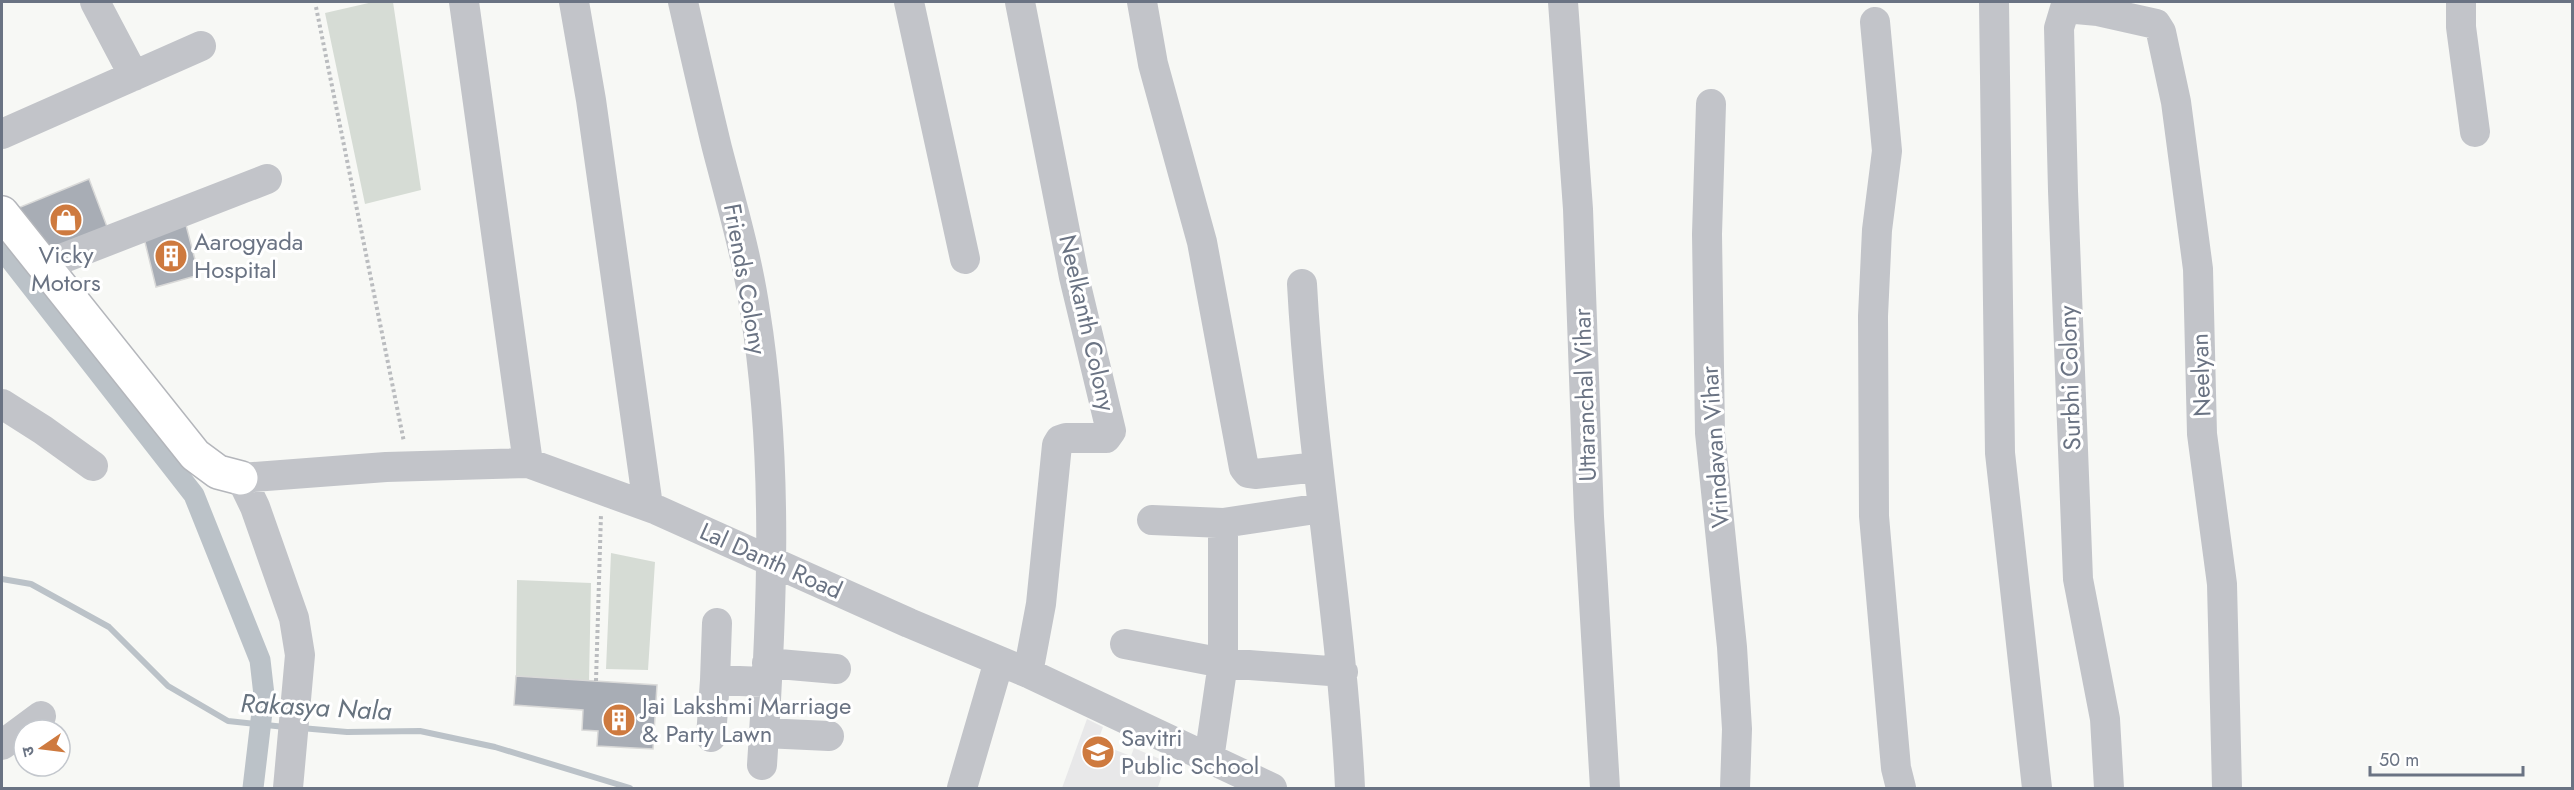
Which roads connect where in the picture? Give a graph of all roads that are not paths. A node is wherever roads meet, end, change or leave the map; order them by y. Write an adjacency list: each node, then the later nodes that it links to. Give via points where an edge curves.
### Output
1 (95, 2): 14 (street)
2 (464, 2): 24 (street)
3 (574, 2): 28 (street)
4 (683, 2): 32 (street, Friends Colony, via 755,311 769,447)
5 (909, 2): 20 (street)
6 (1020, 2): 40 (street, Neelkanth Colony, via 1074,277 1111,431 1106,438 1066,438 1058,445 1041,604)
7 (1142, 2): 26 (street, via 1153,64 1202,242 1244,468 1255,474)
8 (1563, 2): 53 (street, Uttaranchal Vihar, via 1578,209 1589,517)
9 (1994, 2): 56 (street, via 2000,453)
10 (2461, 2): 16 (street)
11 (2098, 6): 57 (street, Surbhi Colony, via 2066,8 2059,40 2078,579 2105,719); 58 (street, Neelyan, via 2156,24 2176,102 2198,269 2202,434 2222,584)
12 (1875, 22): 55 (street, via 1887,152 1877,230 1873,316 1874,516)
13 (201, 46): 14 (street)
14 (134, 76): 17 (street)
15 (1711, 104): 54 (street, Vrindavan Vihar, via 1707,234 1710,433 1732,646 1737,729)
16 (2475, 132)
17 (2, 134)
18 (267, 179): 21 (street)
19 (2, 213): 21 (main road)
20 (965, 260)
21 (43, 266): 27 (main road, via 195,455 218,472)
22 (1302, 284): 26 (street)
23 (2, 404): 25 (street)
24 (528, 463): 27 (street, Lal Danth Road); 28 (street, Lal Danth Road)
25 (93, 466)
26 (1317, 467): 29 (street)
27 (241, 478): 49 (street, via 294,618 300,655)
28 (648, 506): 32 (street, Lal Danth Road)
29 (1323, 508): 31 (street); 38 (street)
30 (1152, 520): 31 (street)
31 (1223, 523): 36 (street)
32 (771, 561): 35 (street, Lal Danth Road); 39 (street, Friends Colony)
33 (717, 623): 41 (street)
34 (1125, 644): 36 (street)
35 (999, 661): 40 (street, Lal Danth Road); 50 (street)
36 (1223, 663): 38 (street); 47 (street)
37 (836, 669): 39 (street)
38 (1343, 672): 52 (street)
39 (767, 673): 41 (street); 43 (street, Friends Colony)
40 (1028, 673): 47 (street, Lal Danth Road)
41 (716, 680): 45 (street)
42 (41, 717): 46 (street)
43 (764, 733): 44 (street); 48 (street, Friends Colony)
44 (829, 736)
45 (711, 737)
46 (2, 745)
47 (1209, 759): 51 (street, Lal Danth Road)
48 (762, 765)
49 (289, 775)
50 (962, 789)
51 (1272, 789)
52 (1350, 789)
53 (1605, 789)
54 (1735, 789)
55 (1901, 789)
56 (2037, 789)
57 (2109, 789)
58 (2228, 789)

